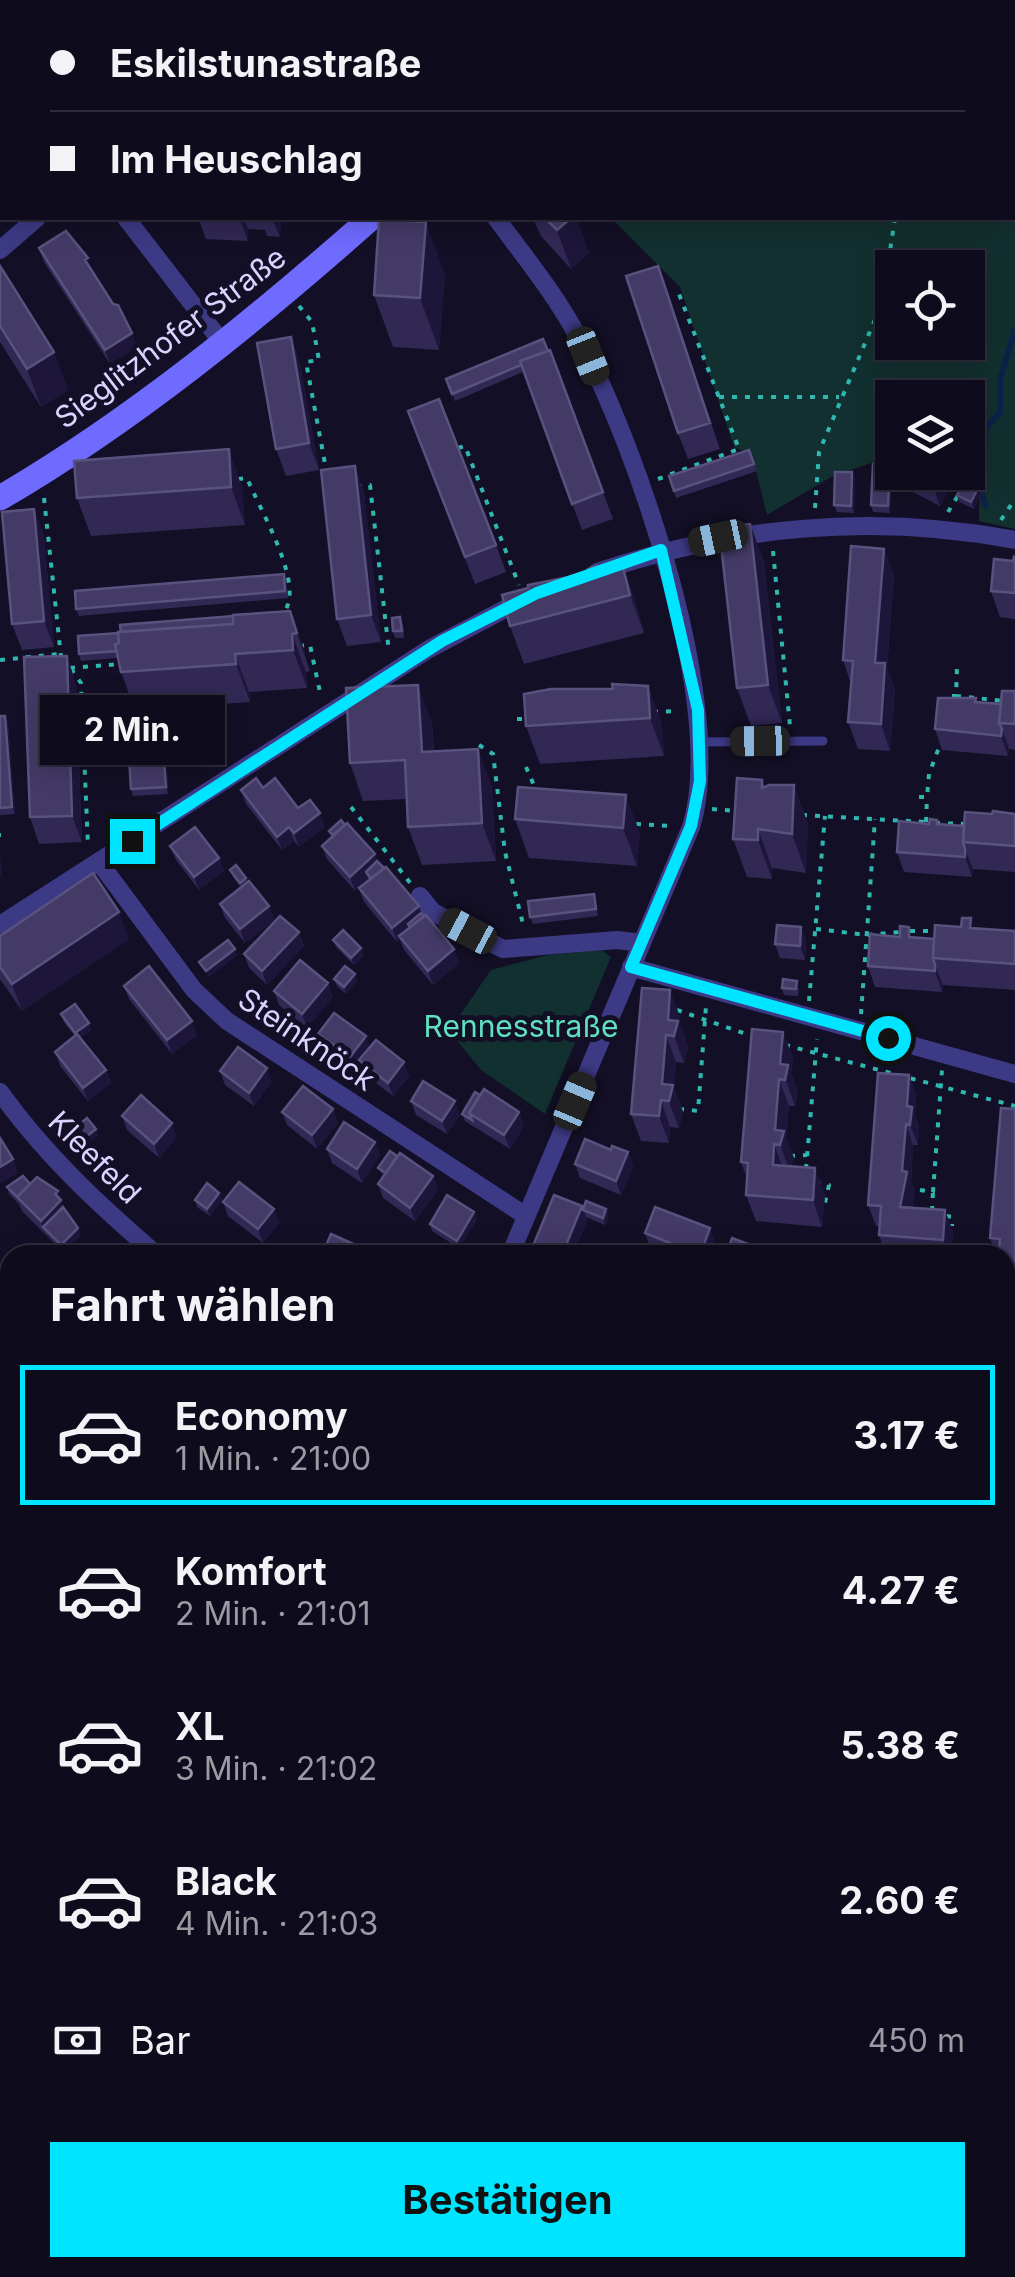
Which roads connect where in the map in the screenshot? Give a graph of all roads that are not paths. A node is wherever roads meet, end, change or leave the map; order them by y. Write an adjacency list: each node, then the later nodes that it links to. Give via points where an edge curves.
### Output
1 (35, 220): 5 (street)
2 (128, 220): 6 (street)
3 (370, 220): 6 (main road, Sieglitzhofer Straße)
4 (497, 220): 9 (street, via 577,334)
5 (0, 250)
6 (221, 342): 7 (main road, Sieglitzhofer Straße)
7 (0, 498)
8 (1015, 540): 9 (street, via 862,524 767,529)
9 (661, 550): 10 (street); 13 (street)
10 (586, 576)
11 (531, 596): 14 (street, via 396,670)
12 (824, 741): 13 (lane)
13 (700, 742): 17 (street, via 694,817)
14 (99, 862): 16 (street); 21 (street, Steinknöck, via 194,990 226,1021)
15 (420, 896): 17 (street, via 433,912 503,949)
16 (0, 925)
17 (642, 944): 18 (street)
18 (631, 967): 19 (street); 21 (street)
19 (1015, 1074)
20 (0, 1092): 22 (street, Kleefeld, via 77,1186)
21 (526, 1216): 23 (street)
22 (145, 1245)
23 (514, 1245)

